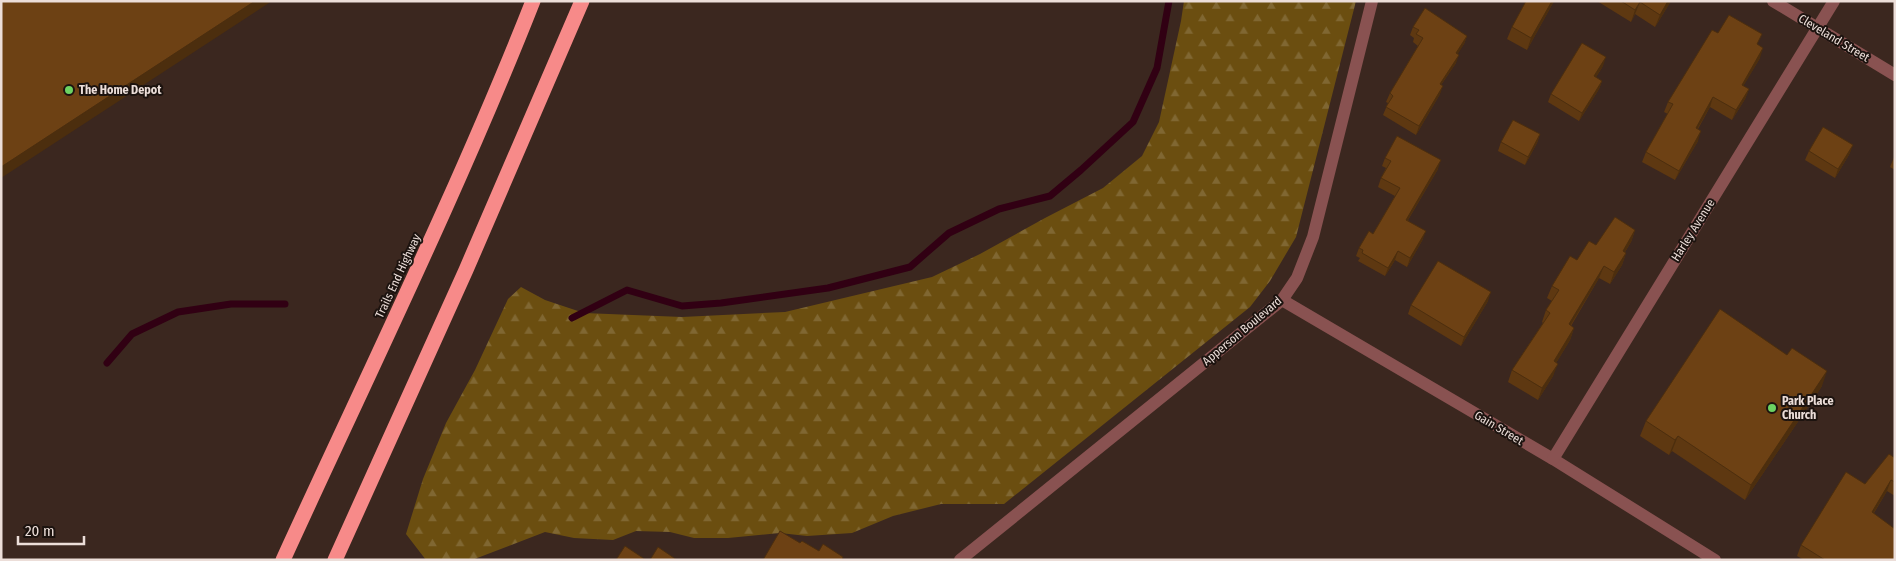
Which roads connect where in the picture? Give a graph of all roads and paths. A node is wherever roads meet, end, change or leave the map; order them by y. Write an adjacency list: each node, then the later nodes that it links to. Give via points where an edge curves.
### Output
1 (533, 1): 10 (highway, Trails End Highway, via 418,270)
2 (582, 1): 11 (highway, via 466,270)
3 (1372, 1): 8 (street, Apperson Boulevard, via 1313,237 1297,278)
4 (1773, 1): 6 (street, Cleveland Street)
5 (1834, 1): 6 (street, Harley Avenue)
6 (1818, 28): 7 (street, Cleveland Street); 9 (street, Harley Avenue)
7 (1895, 75)
8 (1282, 300): 9 (street, Gain Street); 12 (street, Apperson Boulevard)
9 (1553, 460): 13 (street, Gain Street)
10 (283, 560)
11 (335, 560)
12 (960, 560)
13 (1715, 560)

